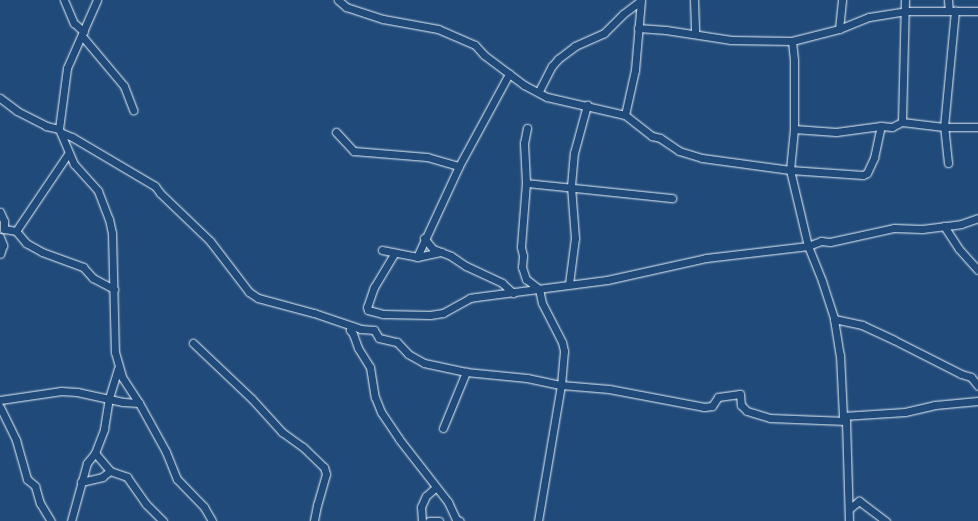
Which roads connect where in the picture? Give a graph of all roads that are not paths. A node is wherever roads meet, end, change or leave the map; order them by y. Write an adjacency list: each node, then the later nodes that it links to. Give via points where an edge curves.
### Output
1 (64, 0): 14 (street, via 74,23)
2 (97, 0): 14 (street)
3 (338, 0): 17 (street, via 346,7 383,19 438,29 475,45)
4 (694, 0): 15 (street)
5 (842, 0): 13 (street)
6 (905, 0): 9 (street)
7 (948, 0): 10 (street)
8 (641, 1): 12 (street); 18 (street, via 622,14 604,33 576,46 558,59)
9 (905, 11): 10 (street); 13 (street, via 869,17); 23 (street)
10 (952, 11): 11 (street); 25 (street)
11 (978, 11)
12 (638, 28): 15 (street); 22 (street, via 635,70)
13 (839, 29): 16 (street)
14 (83, 34): 21 (street, via 124,86); 29 (street, via 67,68)
15 (695, 34): 16 (street, via 731,40)
16 (792, 41): 28 (street)
17 (509, 74): 18 (street, via 524,85); 33 (street)
18 (539, 91): 20 (street, via 547,97)
19 (0, 98): 29 (street, via 17,111)
20 (587, 105): 22 (street); 36 (street, via 574,153)
21 (133, 110)
22 (625, 115): 34 (street, via 652,136 660,138 679,151 702,158)
23 (902, 122): 24 (street, via 892,127); 25 (street)
24 (881, 126): 28 (street, via 824,132); 34 (street, via 868,173 863,175)
25 (944, 126): 26 (street); 32 (street)
26 (978, 127)
27 (527, 128): 35 (street, via 524,143)
28 (794, 129): 34 (street)
29 (61, 131): 31 (street); 57 (street, via 155,186 210,241 249,292 258,298)
30 (336, 132): 33 (street, via 354,151 427,157)
31 (68, 154): 42 (street); 53 (street, via 98,191 106,207 112,233)
32 (948, 163)
33 (459, 166): 44 (street)
34 (790, 170): 45 (street)
35 (526, 183): 36 (street); 54 (street, via 522,267 526,279)
36 (571, 186): 37 (street); 52 (street, via 575,238)
37 (672, 198)
38 (0, 212): 41 (street, via 4,221)
39 (978, 218): 40 (street)
40 (944, 226): 45 (street, via 922,229 894,228 830,242 821,241); 51 (street, via 956,245)
41 (2, 229): 42 (street)
42 (16, 231): 53 (street, via 26,243 36,249 83,267 93,278)
43 (0, 238): 48 (street, via 3,245)
44 (424, 238): 47 (street, via 433,249); 50 (street)
45 (808, 246): 52 (street, via 706,258 632,276); 56 (street)
46 (382, 250): 49 (street)
47 (443, 252): 50 (street); 55 (street, via 502,283)
48 (0, 254)
49 (394, 254): 50 (street); 55 (street, via 374,287 368,310 437,314 470,298)
50 (416, 257)
51 (978, 270)
52 (569, 284): 54 (street)
53 (114, 289): 59 (street, via 115,352)
54 (539, 289): 55 (street); 61 (street, via 542,303 562,342 564,361)
55 (513, 293)
56 (834, 319): 62 (street, via 862,325 971,377); 68 (street, via 840,355)
57 (350, 326): 60 (street, via 374,330 379,338 397,342 408,354 424,363); 73 (street, via 358,348 370,367 375,397 381,412 407,451)
58 (193, 343): 79 (street, via 252,399 278,429 303,447 324,467 325,479)
59 (118, 368): 63 (street); 66 (street)
60 (466, 372): 61 (street, via 526,378); 69 (street)
61 (561, 385): 68 (street, via 609,389 704,407 712,406 718,397 740,394 741,405 747,411 770,418); 84 (street)
62 (978, 386)
63 (109, 398): 64 (street, via 54,390); 66 (street); 70 (street, via 104,429)
64 (0, 400)
65 (978, 401): 68 (street)
66 (140, 403): 78 (street, via 177,479 204,507)
67 (0, 407): 75 (street, via 16,440 27,479 37,490 40,503)
68 (844, 418): 74 (street)
69 (443, 428)
70 (95, 453): 71 (street); 72 (street, via 87,463)
71 (110, 471): 72 (street, via 102,477); 77 (street, via 127,476 146,504)
72 (81, 482): 76 (street)
73 (436, 487): 80 (street, via 424,499 420,510); 83 (street, via 450,505 456,519)
74 (849, 509): 85 (street); 86 (street, via 859,501)
75 (51, 521)
76 (71, 521)
77 (163, 521)
78 (212, 521)
79 (314, 521)
80 (422, 521)
81 (429, 521): 82 (street)
82 (439, 521)
83 (460, 521)
84 (538, 521)
85 (849, 521)
86 (886, 521)

